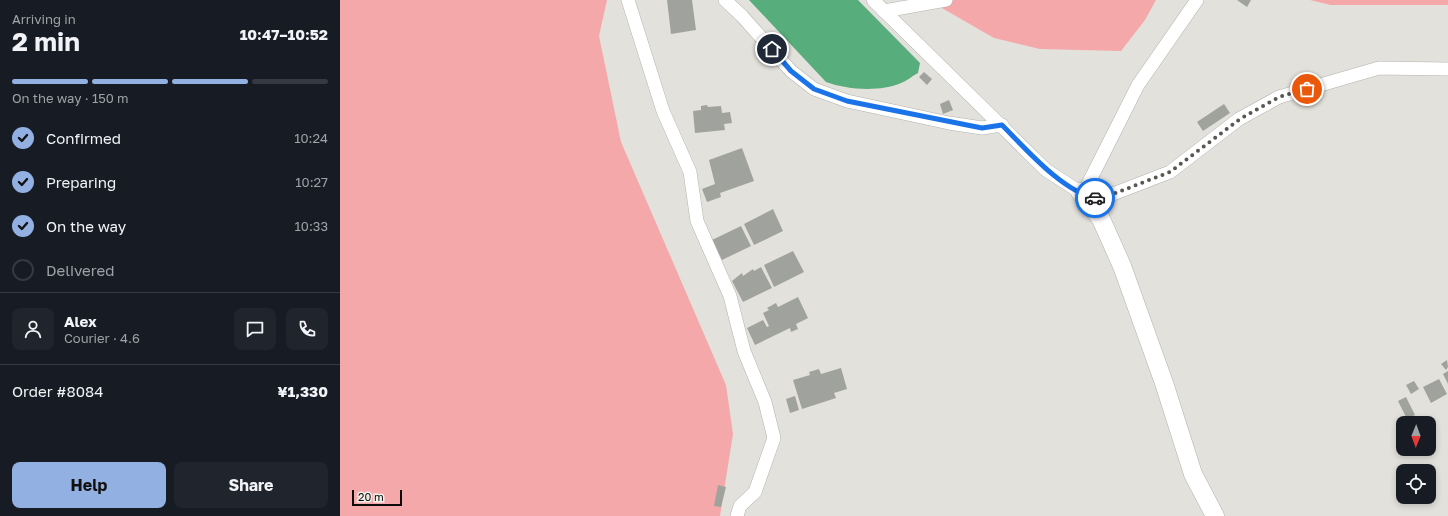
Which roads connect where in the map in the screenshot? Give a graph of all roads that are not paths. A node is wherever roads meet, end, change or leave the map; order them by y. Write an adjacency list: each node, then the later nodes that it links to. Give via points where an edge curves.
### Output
1 (628, 0): 10 (street, via 663,111 690,172 697,221 730,296 744,351 765,402 774,438 756,492 740,506)
2 (725, 0): 8 (street, via 791,71 814,89 847,101 949,123 982,128)
3 (873, 0): 6 (street)
4 (946, 0): 6 (street)
5 (1197, 0): 9 (street, via 1138,85)
6 (884, 11): 8 (street)
7 (1448, 69): 9 (street, via 1379,68 1279,97 1240,119 1170,172 1100,199)
8 (1002, 125): 9 (street, via 1046,170)
9 (1081, 193): 11 (street, via 1101,219 1122,266 1193,474)
10 (737, 516)
11 (1215, 516)

